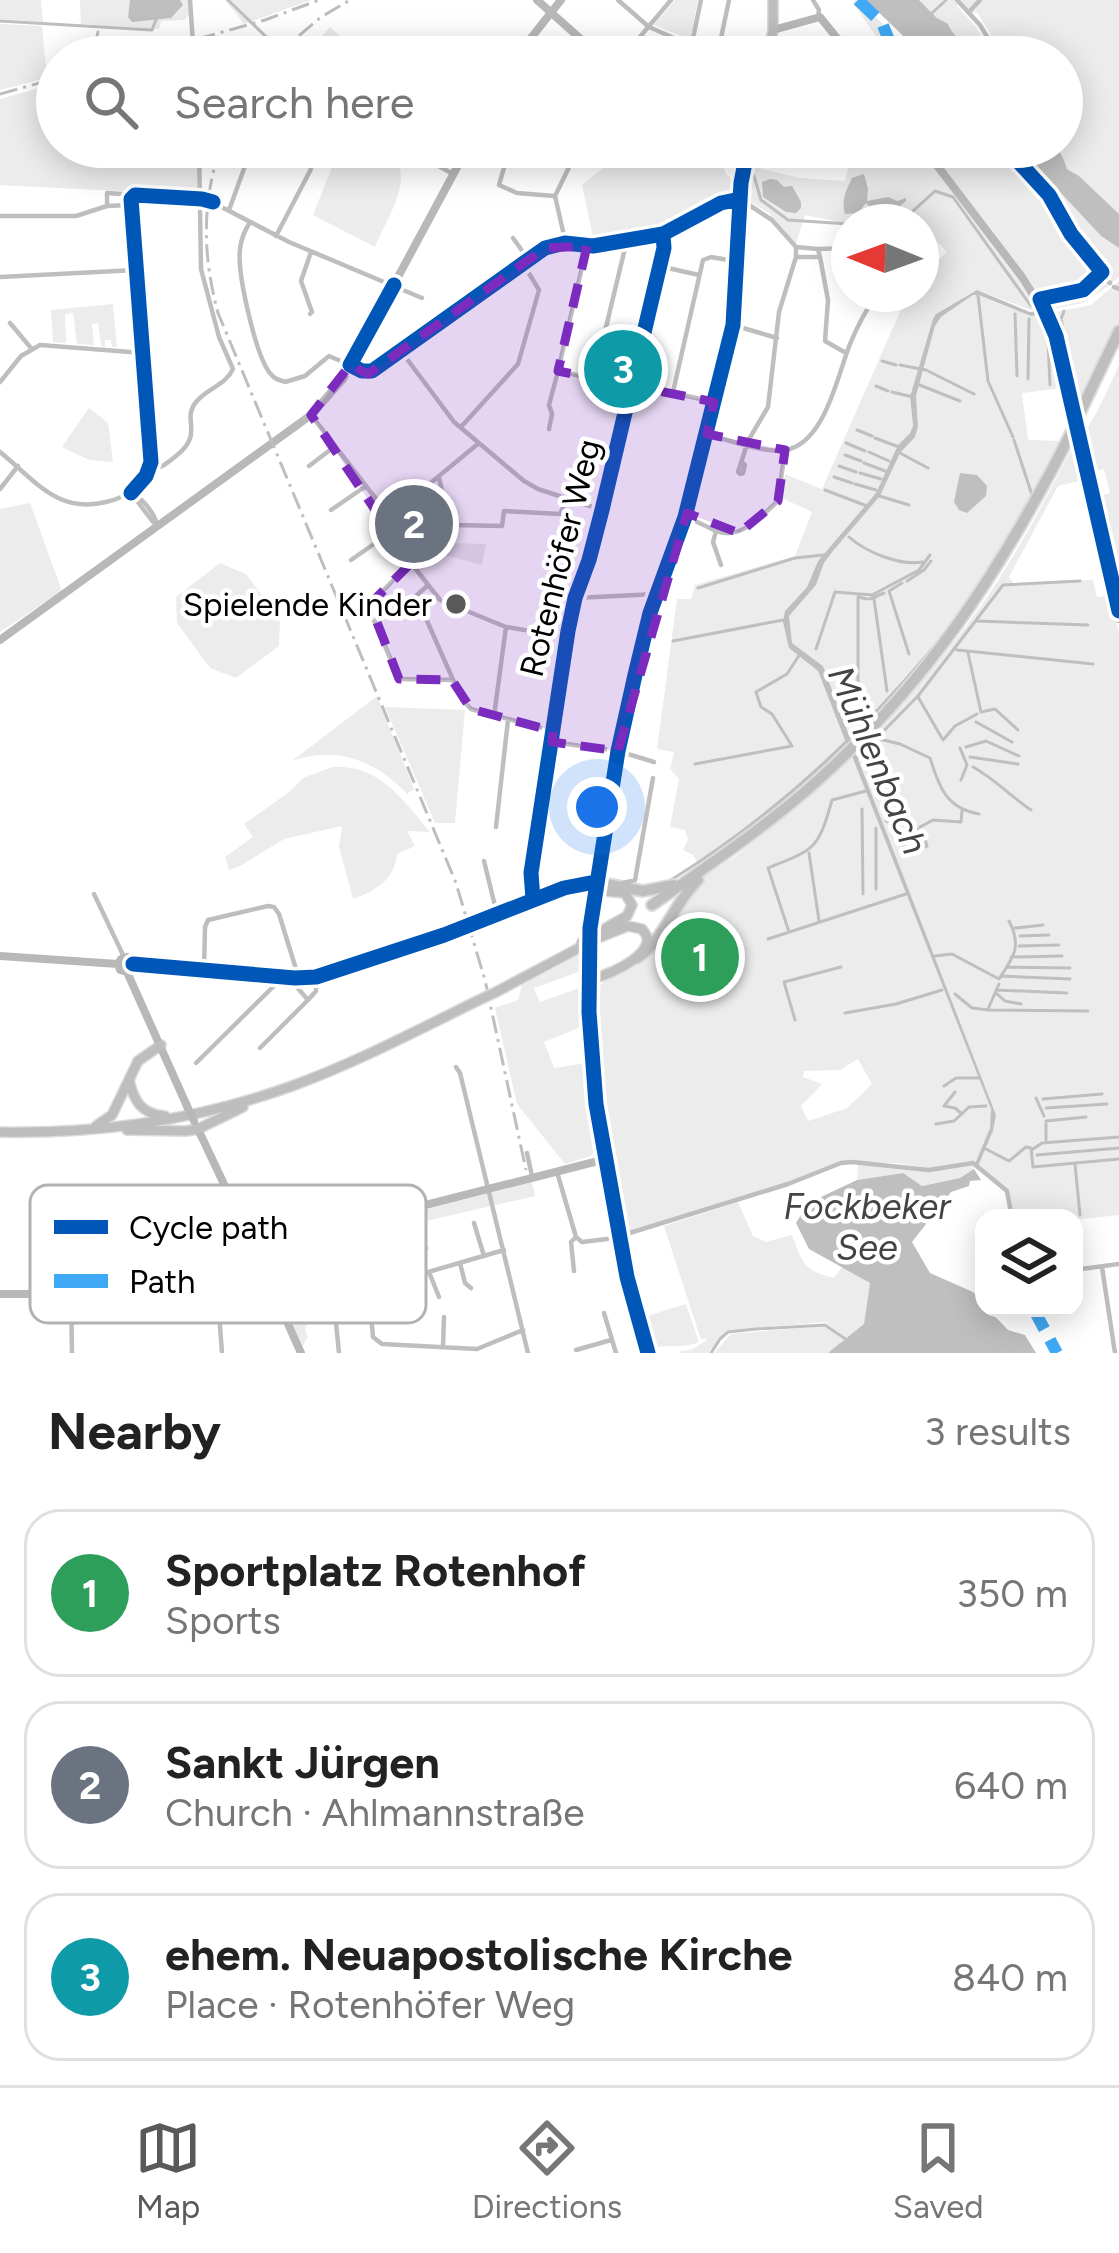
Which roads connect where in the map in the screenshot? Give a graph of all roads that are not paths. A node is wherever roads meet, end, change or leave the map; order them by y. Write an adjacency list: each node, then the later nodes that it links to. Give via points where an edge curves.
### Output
1 (190, 0): 17 (street)
2 (537, 0): 12 (street)
3 (561, 0): 12 (street)
4 (618, 0): 15 (street)
5 (671, 0): 15 (street)
6 (701, 0): 22 (street)
7 (729, 0): 23 (street)
8 (772, 0): 16 (main road)
9 (813, 0): 14 (street)
10 (957, 0): 13 (street)
11 (980, 0): 13 (street)
12 (550, 12): 18 (street); 19 (street)
13 (969, 12): 26 (street)
14 (818, 17): 16 (street); 25 (street)
15 (649, 27): 20 (street); 21 (street)
16 (773, 30): 24 (main road)
17 (193, 36)
18 (532, 36)
19 (577, 36)
20 (641, 36)
21 (672, 36)
22 (694, 36)
23 (721, 36)
24 (772, 36)
25 (834, 36)
26 (985, 36)
27 (200, 168): 39 (street)
28 (244, 168): 43 (street)
29 (311, 168): 47 (street)
30 (443, 168): 36 (street)
31 (457, 168): 36 (street)
32 (504, 168): 38 (street, via 499,185)
33 (569, 168): 38 (street)
34 (743, 168): 40 (main road)
35 (939, 168): 66 (street)
36 (454, 174): 63 (street)
37 (135, 195): 39 (street); 41 (street); 42 (street, via 107,193)
38 (555, 196): 50 (street)
39 (202, 199): 43 (street); 98 (street, via 201,269 233,369 195,403 188,446)
40 (740, 199): 46 (street); 52 (street); 58 (main road)
41 (132, 204): 42 (street); 60 (street)
42 (107, 206): 44 (street, via 76,216)
43 (229, 209): 45 (street)
44 (0, 216)
45 (250, 222): 47 (street); 78 (street, via 239,249 241,273 267,369 285,382 329,356)
46 (663, 234): 49 (street); 59 (street, Rotenhöfer Weg)
47 (276, 236): 54 (street)
48 (513, 238): 57 (street)
49 (628, 239): 51 (street); 80 (street)
50 (566, 243): 51 (street); 57 (street)
51 (587, 246): 79 (street)
52 (796, 248): 55 (street); 56 (street)
53 (831, 251): 55 (street)
54 (311, 252): 63 (street); 68 (street, via 301,281)
55 (819, 253): 56 (street); 77 (street, via 825,341)
56 (796, 257): 72 (street)
57 (525, 261): 75 (street); 86 (street, via 539,290 521,359)
58 (739, 262): 61 (street, via 705,257); 70 (main road)
59 (659, 266): 61 (street); 82 (street, Rotenhöfer Weg)
60 (136, 270): 62 (street); 76 (street)
61 (699, 275): 83 (street)
62 (0, 278)
63 (394, 285): 65 (street); 78 (street)
64 (1114, 286): 66 (street, via 1102,275)
65 (422, 298)
66 (1042, 308): 117 (street)
67 (868, 312): 77 (street)
68 (310, 314)
69 (10, 323): 74 (street)
70 (733, 325): 72 (street); 84 (main road)
71 (1119, 331): 87 (highway)
72 (777, 338): 91 (street, via 768,406)
73 (1119, 342): 87 (highway)
74 (32, 348): 76 (street); 81 (street)
75 (400, 350): 78 (street, via 372,371); 86 (street)
76 (142, 353): 98 (street)
77 (846, 353): 93 (street, via 822,418)
78 (350, 365): 85 (street)
79 (558, 371): 80 (street); 88 (street)
80 (593, 380): 82 (street)
81 (0, 382)
82 (633, 386): 83 (street); 105 (street, Rotenhöfer Weg)
83 (673, 392): 84 (street)
84 (714, 403): 89 (main road)
85 (311, 415): 92 (street); 108 (street)
86 (460, 427): 90 (street)
87 (1075, 428): 131 (highway, via 1018,542 928,671 786,813)
88 (549, 429)
89 (706, 434): 91 (street); 107 (main road)
90 (479, 442): 99 (street); 103 (street, via 524,481)
91 (747, 445): 93 (street); 95 (street)
92 (334, 447): 97 (street); 100 (street)
93 (784, 450): 110 (street, via 778,501 739,533)
94 (0, 452): 96 (street)
95 (743, 463)
96 (18, 466): 101 (street); 102 (street, via 78,506)
97 (309, 466)
98 (150, 470): 102 (street)
99 (439, 477): 103 (street, via 454,525 502,526 503,511 560,514); 106 (street)
100 (366, 486): 104 (street); 106 (street)
101 (0, 489)
102 (131, 493): 108 (street)
103 (567, 499): 105 (street)
104 (332, 510)
105 (602, 510): 116 (street, Rotenhöfer Weg)
106 (385, 513): 109 (street)
107 (685, 517): 110 (street); 115 (main road)
108 (158, 526): 120 (street)
109 (394, 530): 111 (street); 112 (street)
110 (716, 531): 113 (street)
111 (351, 560)
112 (411, 562): 114 (street); 121 (street, via 370,611 399,679)
113 (721, 565)
114 (427, 586): 118 (street, via 451,606); 121 (street, via 416,596)
115 (657, 594): 116 (street); 126 (main road)
116 (574, 598): 119 (street, Rotenhöfer Weg)
117 (1119, 619)
118 (506, 627): 119 (street); 122 (street)
119 (567, 637): 124 (street, Rotenhöfer Weg)
120 (0, 640)
121 (452, 680): 122 (street, via 471,709)
122 (494, 716): 123 (street)
123 (508, 720): 124 (street); 129 (street)
124 (553, 731): 125 (street, Rotenhöfer Weg)
125 (551, 742): 126 (street); 134 (street, Rotenhöfer Weg)
126 (618, 751): 127 (street); 132 (main road)
127 (654, 762)
128 (653, 778): 132 (street, via 635,880)
129 (496, 827)
130 (484, 861): 136 (street)
131 (703, 872): 132 (highway, via 650,891); 135 (highway); 139 (highway)
132 (596, 882): 134 (street); 137 (main road, via 632,904); 144 (main road)
133 (94, 894): 140 (street)
134 (533, 899): 136 (street)
135 (652, 904): 137 (main road)
136 (497, 914): 146 (street)
137 (598, 936): 139 (main road, via 639,927 647,944); 154 (main road, bridge)
138 (0, 956): 140 (street)
139 (637, 958): 143 (main road)
140 (121, 961): 141 (street, via 130,959)
141 (130, 968): 142 (street); 150 (street)
142 (204, 970): 145 (street); 147 (street, via 208,920 268,906 279,914)
143 (606, 975): 144 (main road); 148 (main road)
144 (589, 976): 148 (main road)
145 (283, 977): 147 (street); 152 (street)
146 (316, 977): 147 (street); 149 (street)
147 (295, 978): 149 (street)
148 (589, 994): 160 (main road)
149 (308, 1000): 151 (street)
150 (163, 1048): 155 (main road, via 129,1080 145,1111); 156 (main road, via 138,1061 112,1115); 157 (street, bridge)
151 (260, 1048)
152 (196, 1063)
153 (456, 1067): 164 (street)
154 (293, 1086): 155 (main road); 157 (main road)
155 (176, 1118): 156 (main road)
156 (87, 1130): 157 (main road); 158 (main road)
157 (199, 1131): 163 (street)
158 (0, 1132)
159 (527, 1153): 162 (street)
160 (606, 1159): 161 (street); 170 (main road)
161 (557, 1172): 162 (street); 168 (street)
162 (532, 1179): 164 (street)
163 (226, 1185)
164 (489, 1190): 165 (street); 171 (street)
165 (426, 1206)
166 (1010, 1209): 170 (street, via 1007,1191 975,1164 929,1170 841,1163)
167 (474, 1222): 172 (street)
168 (575, 1237): 169 (street); 177 (street)
169 (607, 1239)
170 (620, 1240): 203 (main road)
171 (504, 1250): 172 (street); 189 (street)
172 (484, 1256): 173 (street)
173 (460, 1263): 178 (street); 180 (street)
174 (1119, 1264): 175 (street)
175 (1102, 1267): 176 (street); 204 (street)
176 (1083, 1269)
177 (574, 1271)
178 (429, 1272): 179 (street); 181 (street)
179 (426, 1273)
180 (470, 1288)
181 (439, 1298)
182 (604, 1312): 190 (street)
183 (444, 1317): 192 (street)
184 (72, 1323): 196 (street)
185 (220, 1323): 197 (street)
186 (286, 1323): 198 (street)
187 (336, 1323): 199 (street)
188 (372, 1323): 191 (street)
189 (523, 1330): 195 (street); 201 (street)
190 (612, 1340): 194 (street); 202 (street)
191 (382, 1344): 193 (street); 200 (street)
192 (443, 1348): 193 (street); 195 (street)
193 (424, 1350)
194 (576, 1350)
195 (468, 1351)
196 (73, 1353)
197 (222, 1353)
198 (301, 1353)
199 (339, 1353)
200 (382, 1353)
201 (528, 1353)
202 (616, 1353)
203 (647, 1353)
204 (1115, 1353)

